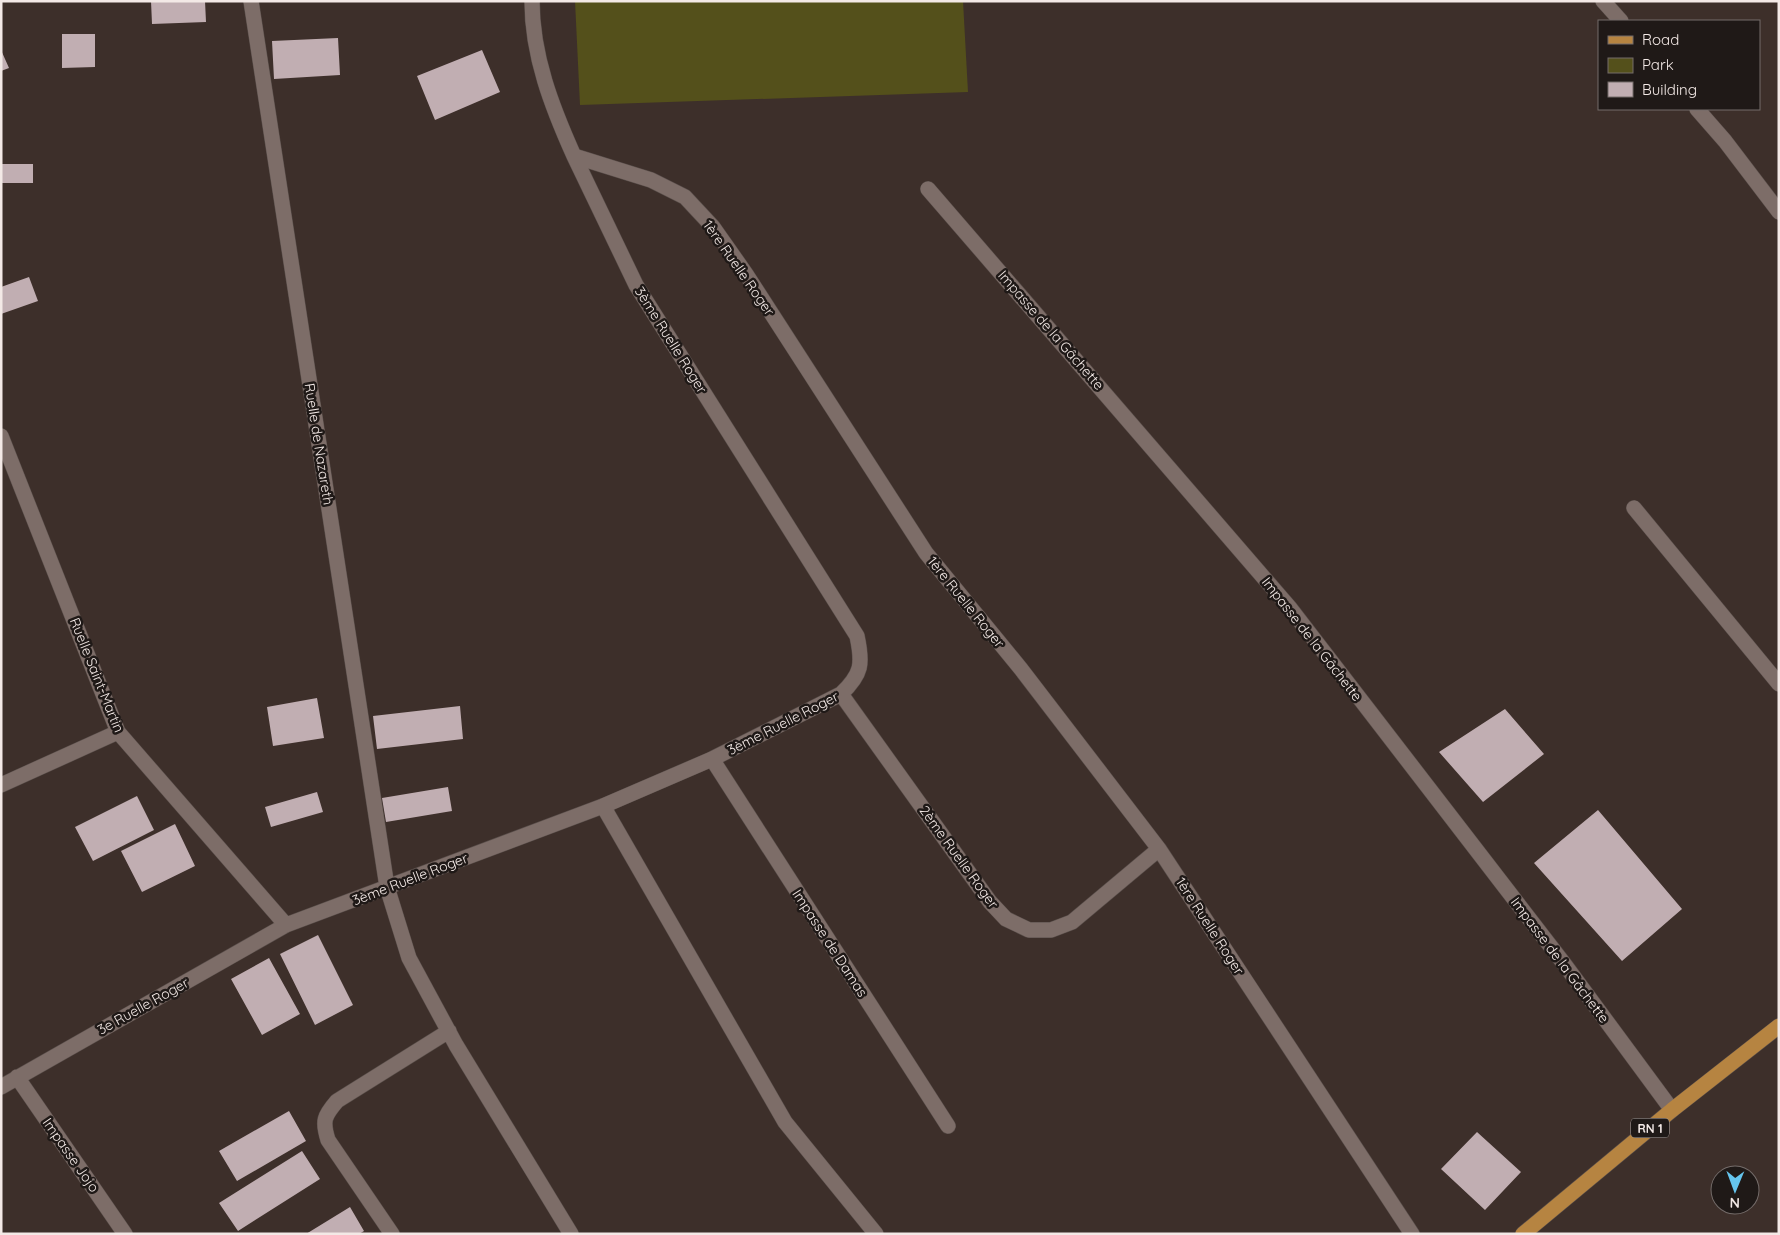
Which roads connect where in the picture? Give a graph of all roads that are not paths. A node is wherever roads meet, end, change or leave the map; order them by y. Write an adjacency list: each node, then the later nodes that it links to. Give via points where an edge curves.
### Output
1 (251, 1): 18 (street, Ruelle de Nazareth)
2 (532, 1): 6 (street, via 541,70)
3 (1603, 1): 4 (street)
4 (1620, 20)
5 (1698, 110): 8 (street)
6 (574, 156): 12 (street, 3ème Ruelle Roger, via 636,285 857,636 860,670 853,683); 17 (street, 1ère Ruelle Roger, via 651,180 685,197 712,227 746,274 926,553 1021,669)
7 (928, 188): 24 (street, Impasse de la Gâchette, via 1290,608 1559,957)
8 (1779, 212)
9 (1, 436): 13 (street, Ruelle Saint-Martin)
10 (1634, 508): 11 (street)
11 (1779, 684)
12 (841, 694): 14 (street, 3ème Ruelle Roger); 17 (street, 2ème Ruelle Roger, via 990,902 1006,919 1028,930 1051,930 1072,922)
13 (118, 732): 15 (street); 19 (street, Ruelle Saint-Martin)
14 (712, 759): 16 (street, 3ème Ruelle Roger); 25 (street, Impasse de Damas)
15 (1, 785)
16 (604, 806): 18 (street, 3ème Ruelle Roger); 30 (street, via 785,1122)
17 (1159, 849): 31 (street, 1ère Ruelle Roger)
18 (387, 887): 19 (street, 3ème Ruelle Roger); 21 (street, Ruelle de Nazareth, via 409,958)
19 (286, 925): 22 (street, 3e Ruelle Roger)
20 (1779, 1026): 24 (main road, RN 1)
21 (449, 1031): 28 (street, via 337,1101 327,1112 324,1126 328,1140); 29 (street, Ruelle de Nazareth)
22 (17, 1077): 23 (street, 3e Ruelle Roger); 27 (street, Impasse Jojo)
23 (1, 1087)
24 (1672, 1110): 26 (main road, RN 1)
25 (948, 1126)
26 (1530, 1232)
27 (125, 1234)
28 (392, 1234)
29 (571, 1234)
30 (876, 1234)
31 (1412, 1234)

